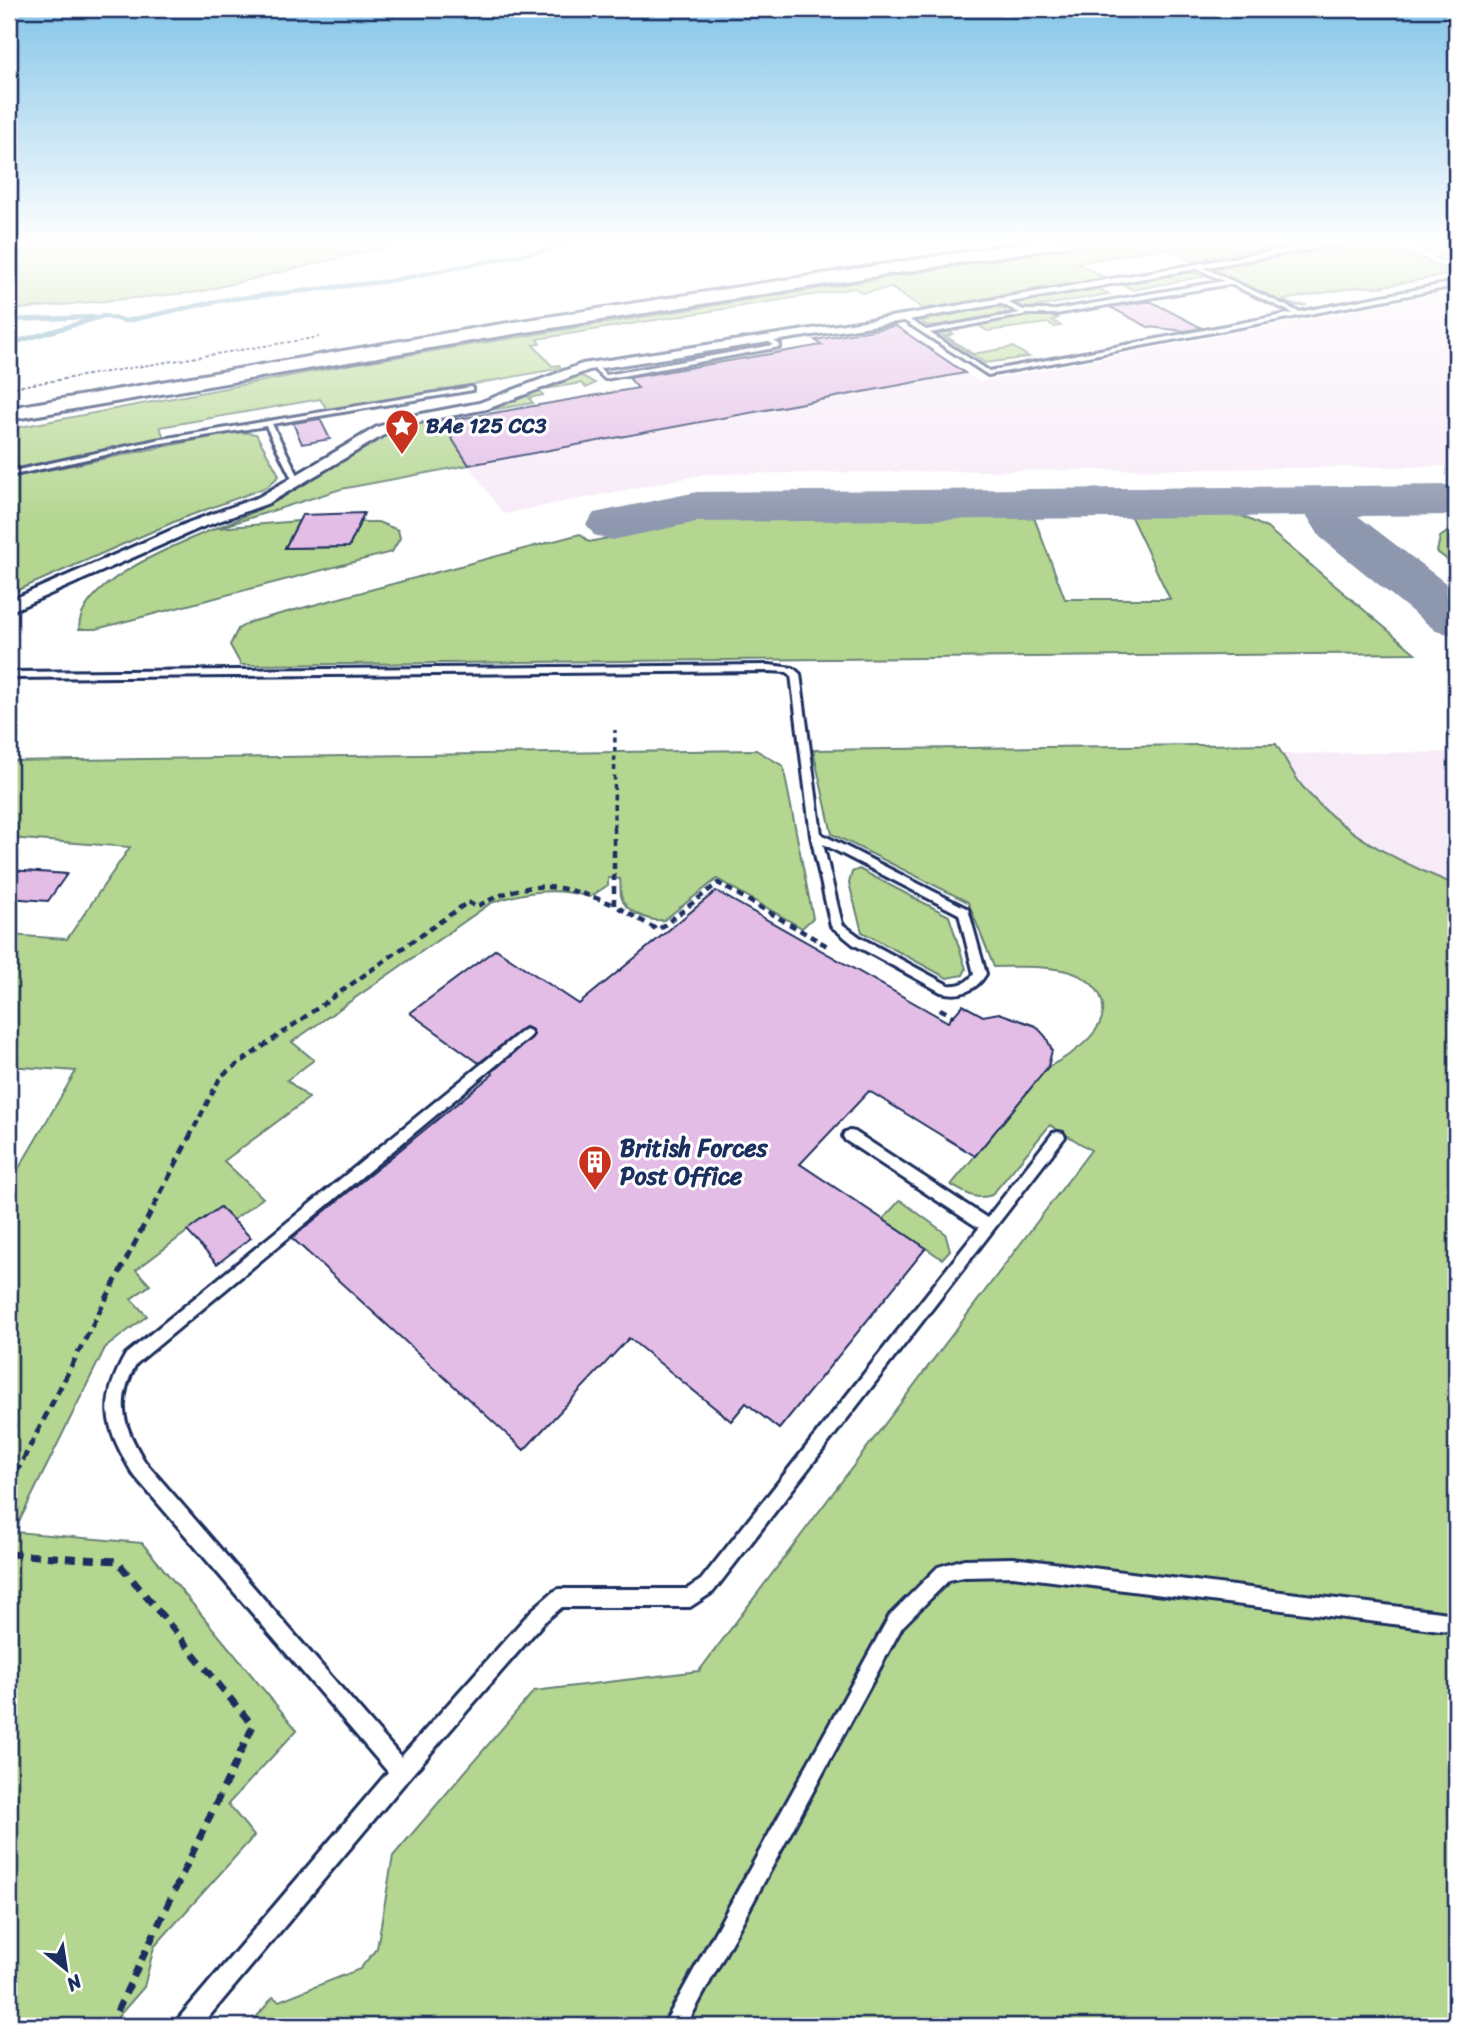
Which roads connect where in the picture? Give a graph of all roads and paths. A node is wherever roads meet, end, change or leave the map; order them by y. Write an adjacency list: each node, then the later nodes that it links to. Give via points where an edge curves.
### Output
1 (392, 335): 7 (highway)
2 (474, 335): 8 (highway)
3 (788, 335): 11 (street, via 594,366 482,406 382,430)
4 (930, 335): 5 (lane, via 989,373)
5 (1189, 335)
6 (471, 389): 9 (lane)
7 (9, 400)
8 (9, 414)
9 (268, 424): 10 (lane, via 156,442); 11 (lane)
10 (9, 474)
11 (297, 481): 12 (street, via 264,500 195,524)
12 (9, 607)
13 (9, 675): 15 (lane, via 790,670 795,674)
14 (615, 730): 16 (path)
15 (816, 836): 15 (lane, via 964,912 980,974 975,982 966,988 945,989 837,926)
16 (614, 905): 17 (path, via 658,930 718,883); 24 (path, via 554,884 506,892 476,907 468,902 221,1076)
17 (831, 948)
18 (931, 1004): 19 (path)
19 (953, 1016)
20 (526, 1034): 27 (lane, via 131,1359 114,1391 123,1442 139,1468)
21 (850, 1136): 23 (lane)
22 (1058, 1137): 23 (lane)
23 (988, 1226): 27 (lane, via 707,1586 690,1598 559,1598)
24 (9, 1487)
25 (9, 1554): 28 (path, via 117,1561 253,1726)
26 (1456, 1623): 30 (lane, via 1013,1567 944,1573 896,1621)
27 (401, 1772): 29 (lane)
28 (110, 2026)
29 (187, 2026)
30 (674, 2026)

